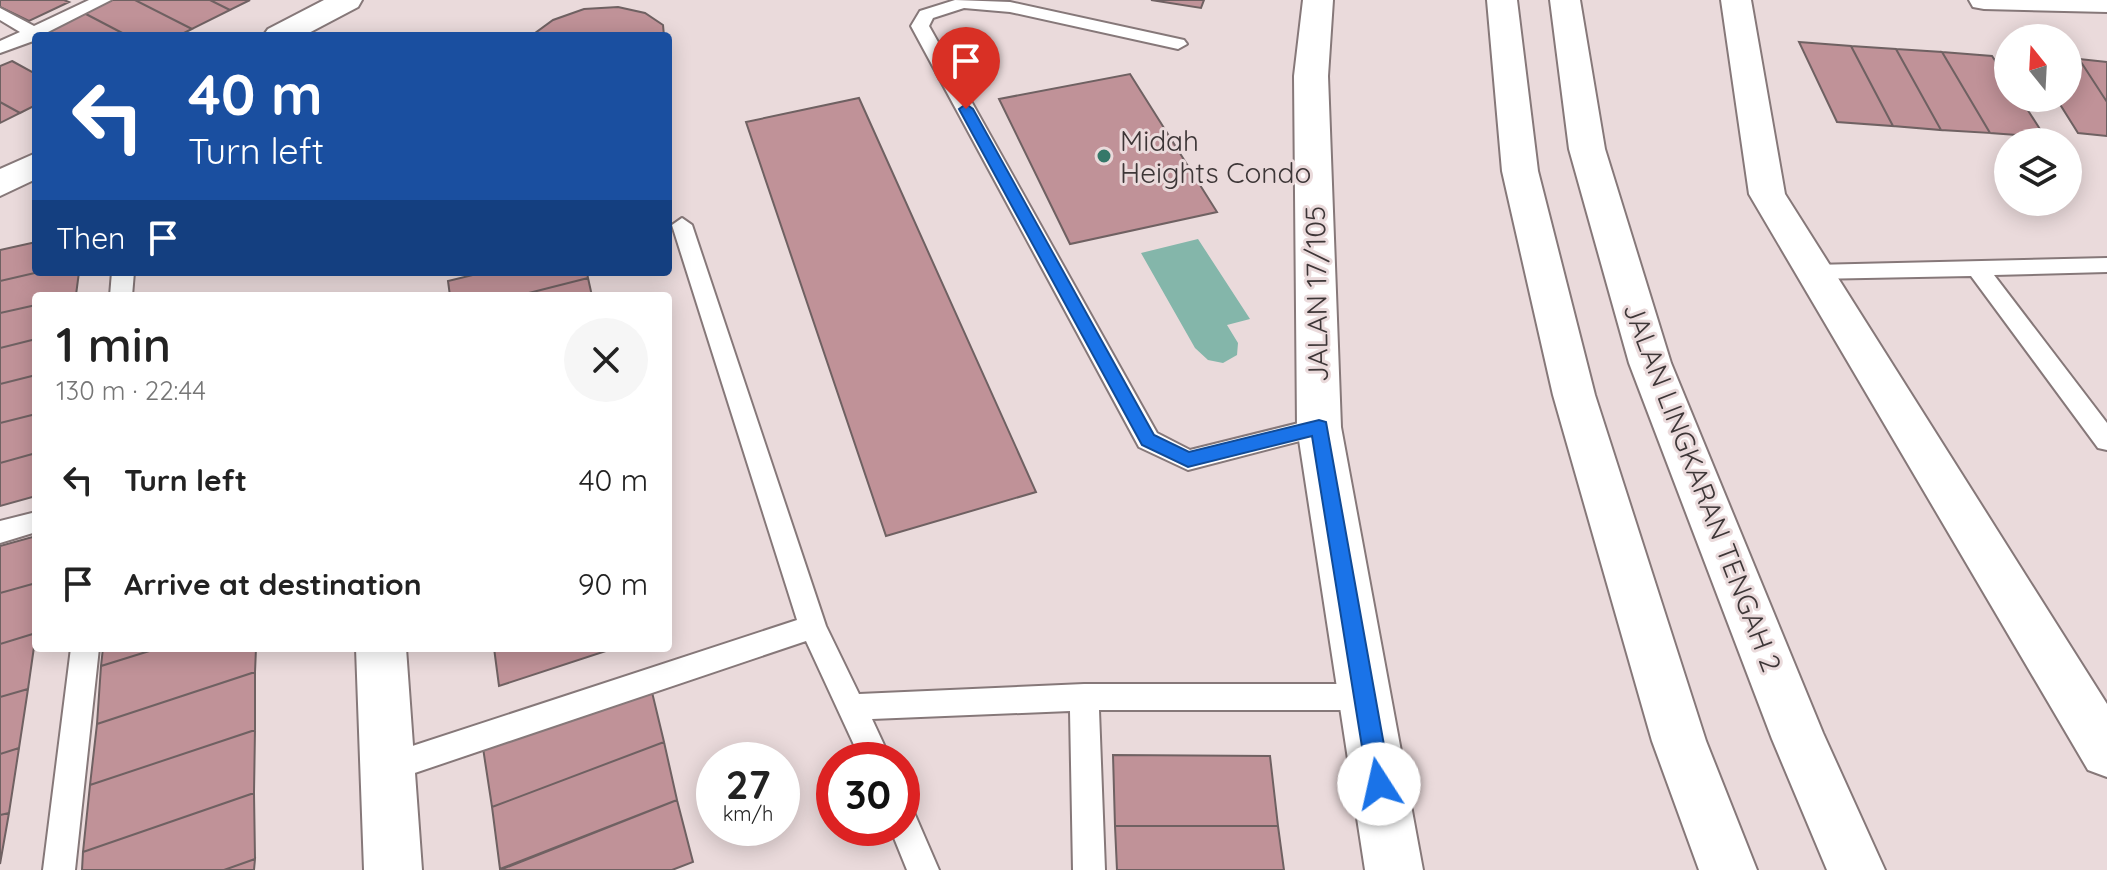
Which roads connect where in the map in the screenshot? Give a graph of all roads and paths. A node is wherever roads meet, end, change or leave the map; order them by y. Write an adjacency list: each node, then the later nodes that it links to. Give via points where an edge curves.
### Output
1 (103, 0): 11 (lane)
2 (347, 0): 12 (main road)
3 (1318, 0): 22 (main road, JALAN 17/105, via 1311,76)
4 (1502, 0): 41 (main road, via 1520,171 1574,395 1679,741)
5 (1565, 0): 42 (main road, JALAN LINGKARAN TENGAH 2, via 1587,149 1650,363)
6 (1736, 0): 21 (main road, via 1767,194)
7 (1984, 0): 8 (main road)
8 (2107, 3)
9 (0, 13): 10 (lane)
10 (33, 32)
11 (40, 32)
12 (287, 32)
13 (32, 36): 15 (lane)
14 (1178, 44): 22 (lane, via 1010,7 963,3 926,15 920,26 1148,440 1188,460)
15 (0, 48)
16 (32, 166): 17 (main road)
17 (0, 184)
18 (682, 225): 26 (lane)
19 (2107, 265): 20 (lane)
20 (1977, 268): 21 (lane); 23 (lane)
21 (1813, 272): 33 (main road)
22 (1319, 427): 30 (main road, JALAN 17/105)
23 (2107, 441)
24 (32, 523): 25 (lane)
25 (0, 532)
26 (813, 627): 31 (lane); 34 (lane)
27 (85, 652): 36 (lane)
28 (381, 652): 34 (main road)
29 (1084, 697): 30 (lane); 31 (lane); 39 (lane)
30 (1364, 697): 40 (main road, JALAN 17/105)
31 (853, 707): 32 (lane)
32 (868, 742)
33 (2107, 752)
34 (388, 768): 37 (main road)
35 (913, 846): 38 (lane)
36 (59, 870)
37 (393, 870)
38 (923, 870)
39 (1089, 870)
40 (1394, 870)
41 (1728, 870)
42 (1856, 870)

